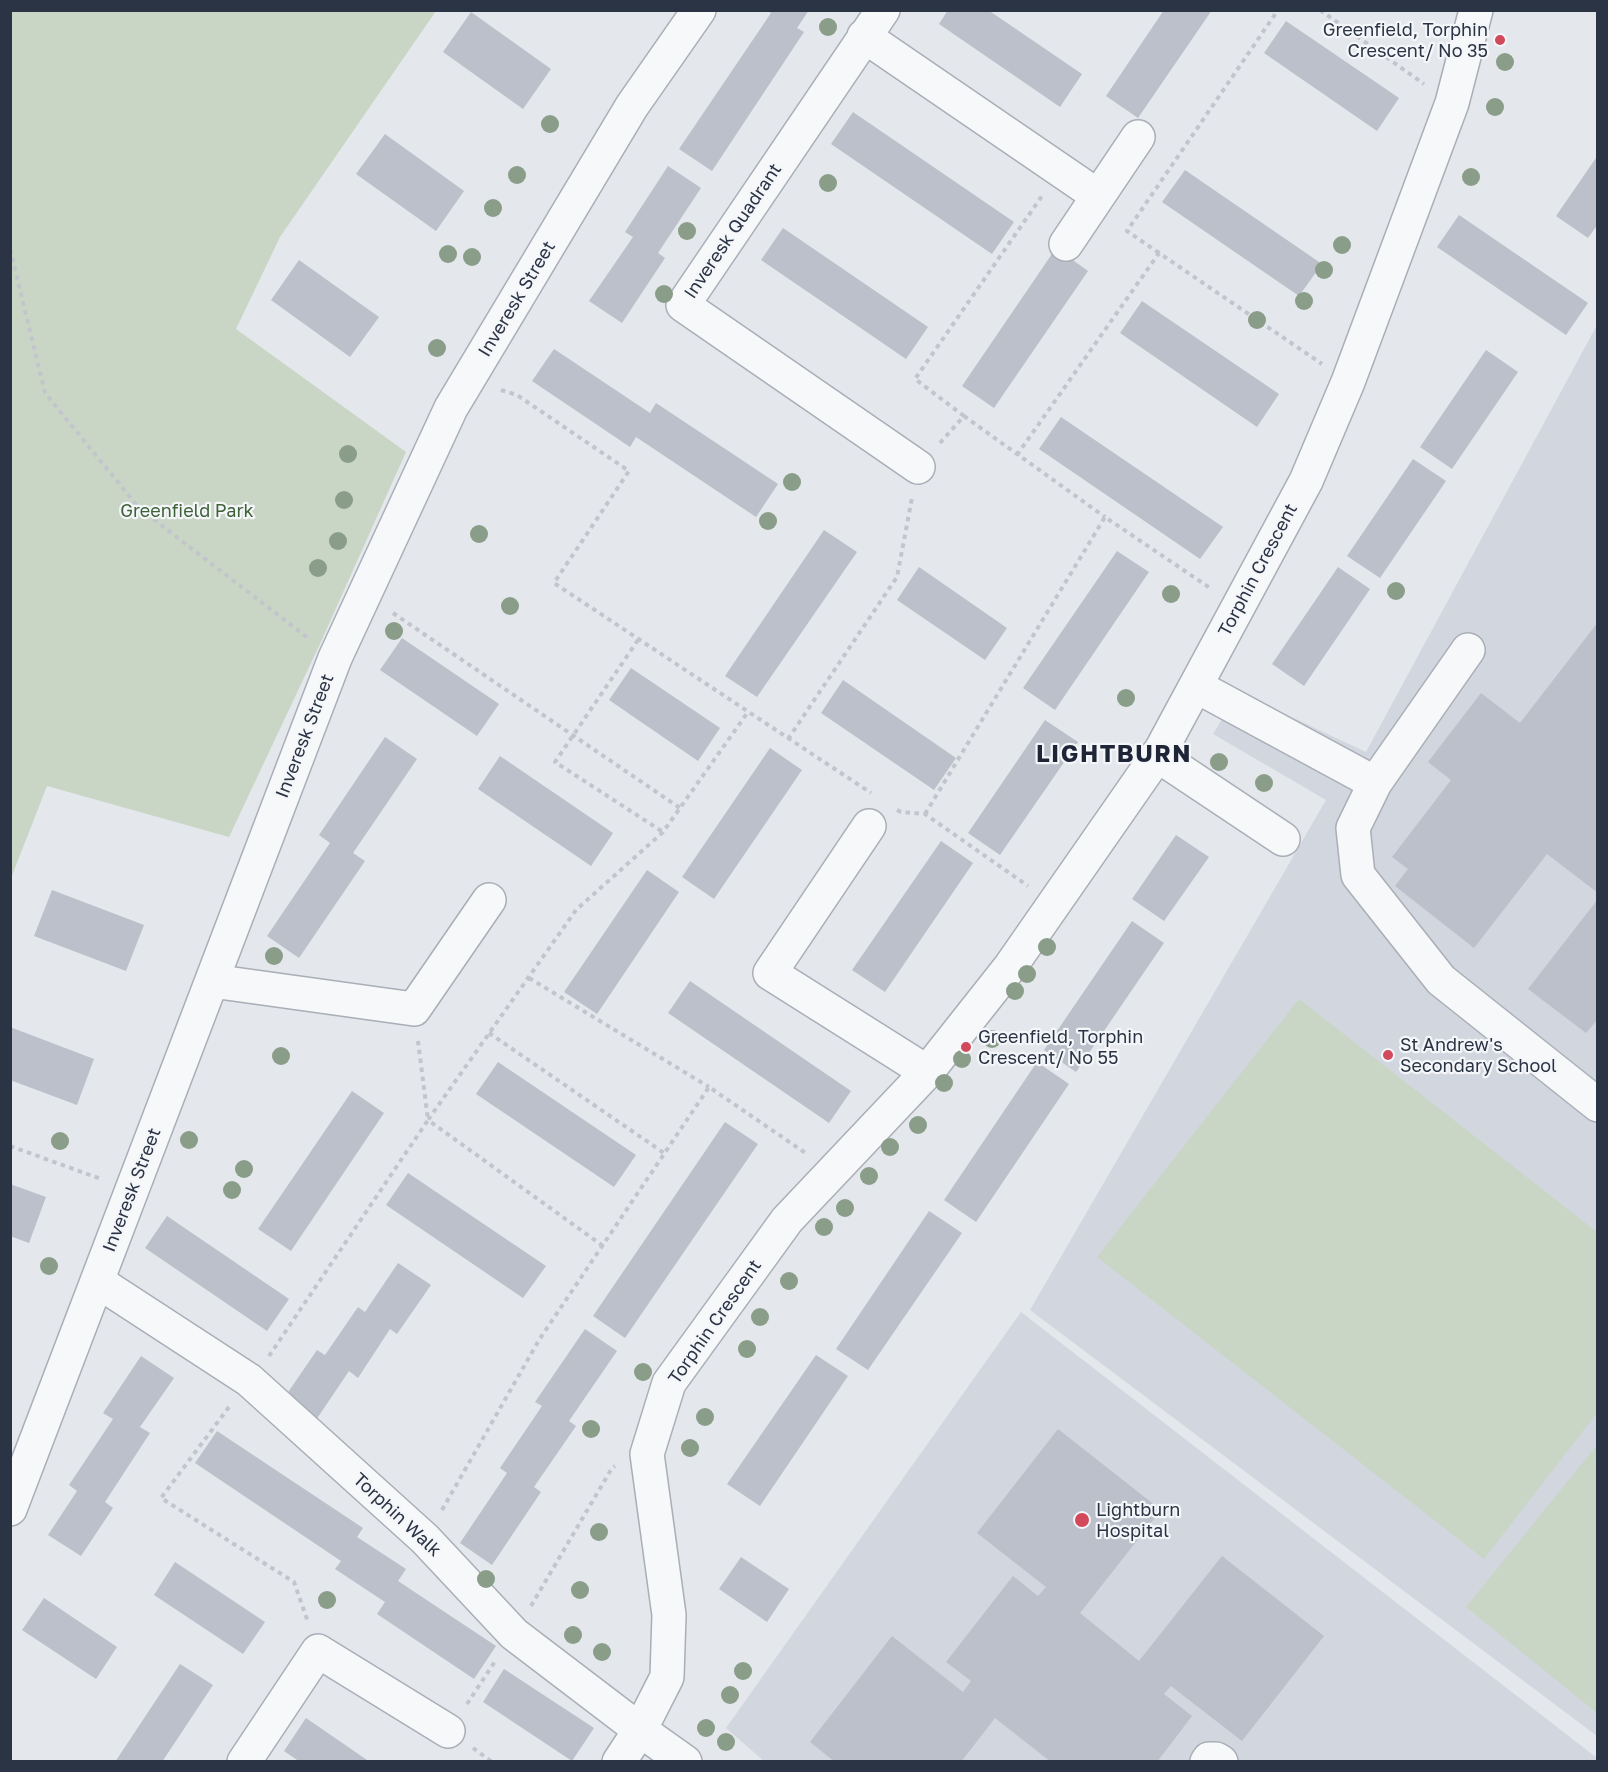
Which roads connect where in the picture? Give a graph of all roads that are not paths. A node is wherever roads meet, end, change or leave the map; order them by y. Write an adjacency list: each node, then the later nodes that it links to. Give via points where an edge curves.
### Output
1 (699, 10): 16 (street, Inveresk Street, via 632,106 451,408 335,658)
2 (883, 10): 4 (street, Inveresk Quadrant)
3 (1476, 10): 10 (street, Torphin Crescent, via 1452,103 1348,382 1306,481)
4 (864, 36): 6 (street); 8 (street, Inveresk Quadrant, via 683,305)
5 (1138, 137): 6 (street)
6 (1098, 196): 7 (street)
7 (1066, 244)
8 (918, 467)
9 (1468, 650): 12 (street)
10 (1196, 686): 11 (street, Torphin Crescent); 12 (street)
11 (1157, 755): 14 (street); 17 (street, Torphin Crescent, via 1010,967)
12 (1375, 783): 18 (street, via 1353,828 1359,875 1441,980)
13 (880, 816): 17 (street, via 770,974)
14 (1283, 839)
15 (489, 900): 16 (street, via 414,1009)
16 (212, 981): 19 (street, Inveresk Street)
17 (927, 1072): 21 (street, Torphin Crescent, via 787,1220 669,1383 647,1454 669,1615 667,1677)
18 (1598, 1105)
19 (97, 1281): 20 (street, Inveresk Street); 21 (street, Torphin Walk, via 249,1380 425,1539 514,1634)
20 (10, 1509)
21 (640, 1730): 24 (street, Torphin Crescent); 25 (street, Torphin Walk)
22 (448, 1731): 23 (street, via 318,1651)
23 (244, 1761)
24 (619, 1761)
25 (686, 1761)
26 (1207, 1761): 27 (street)
27 (1221, 1761)

